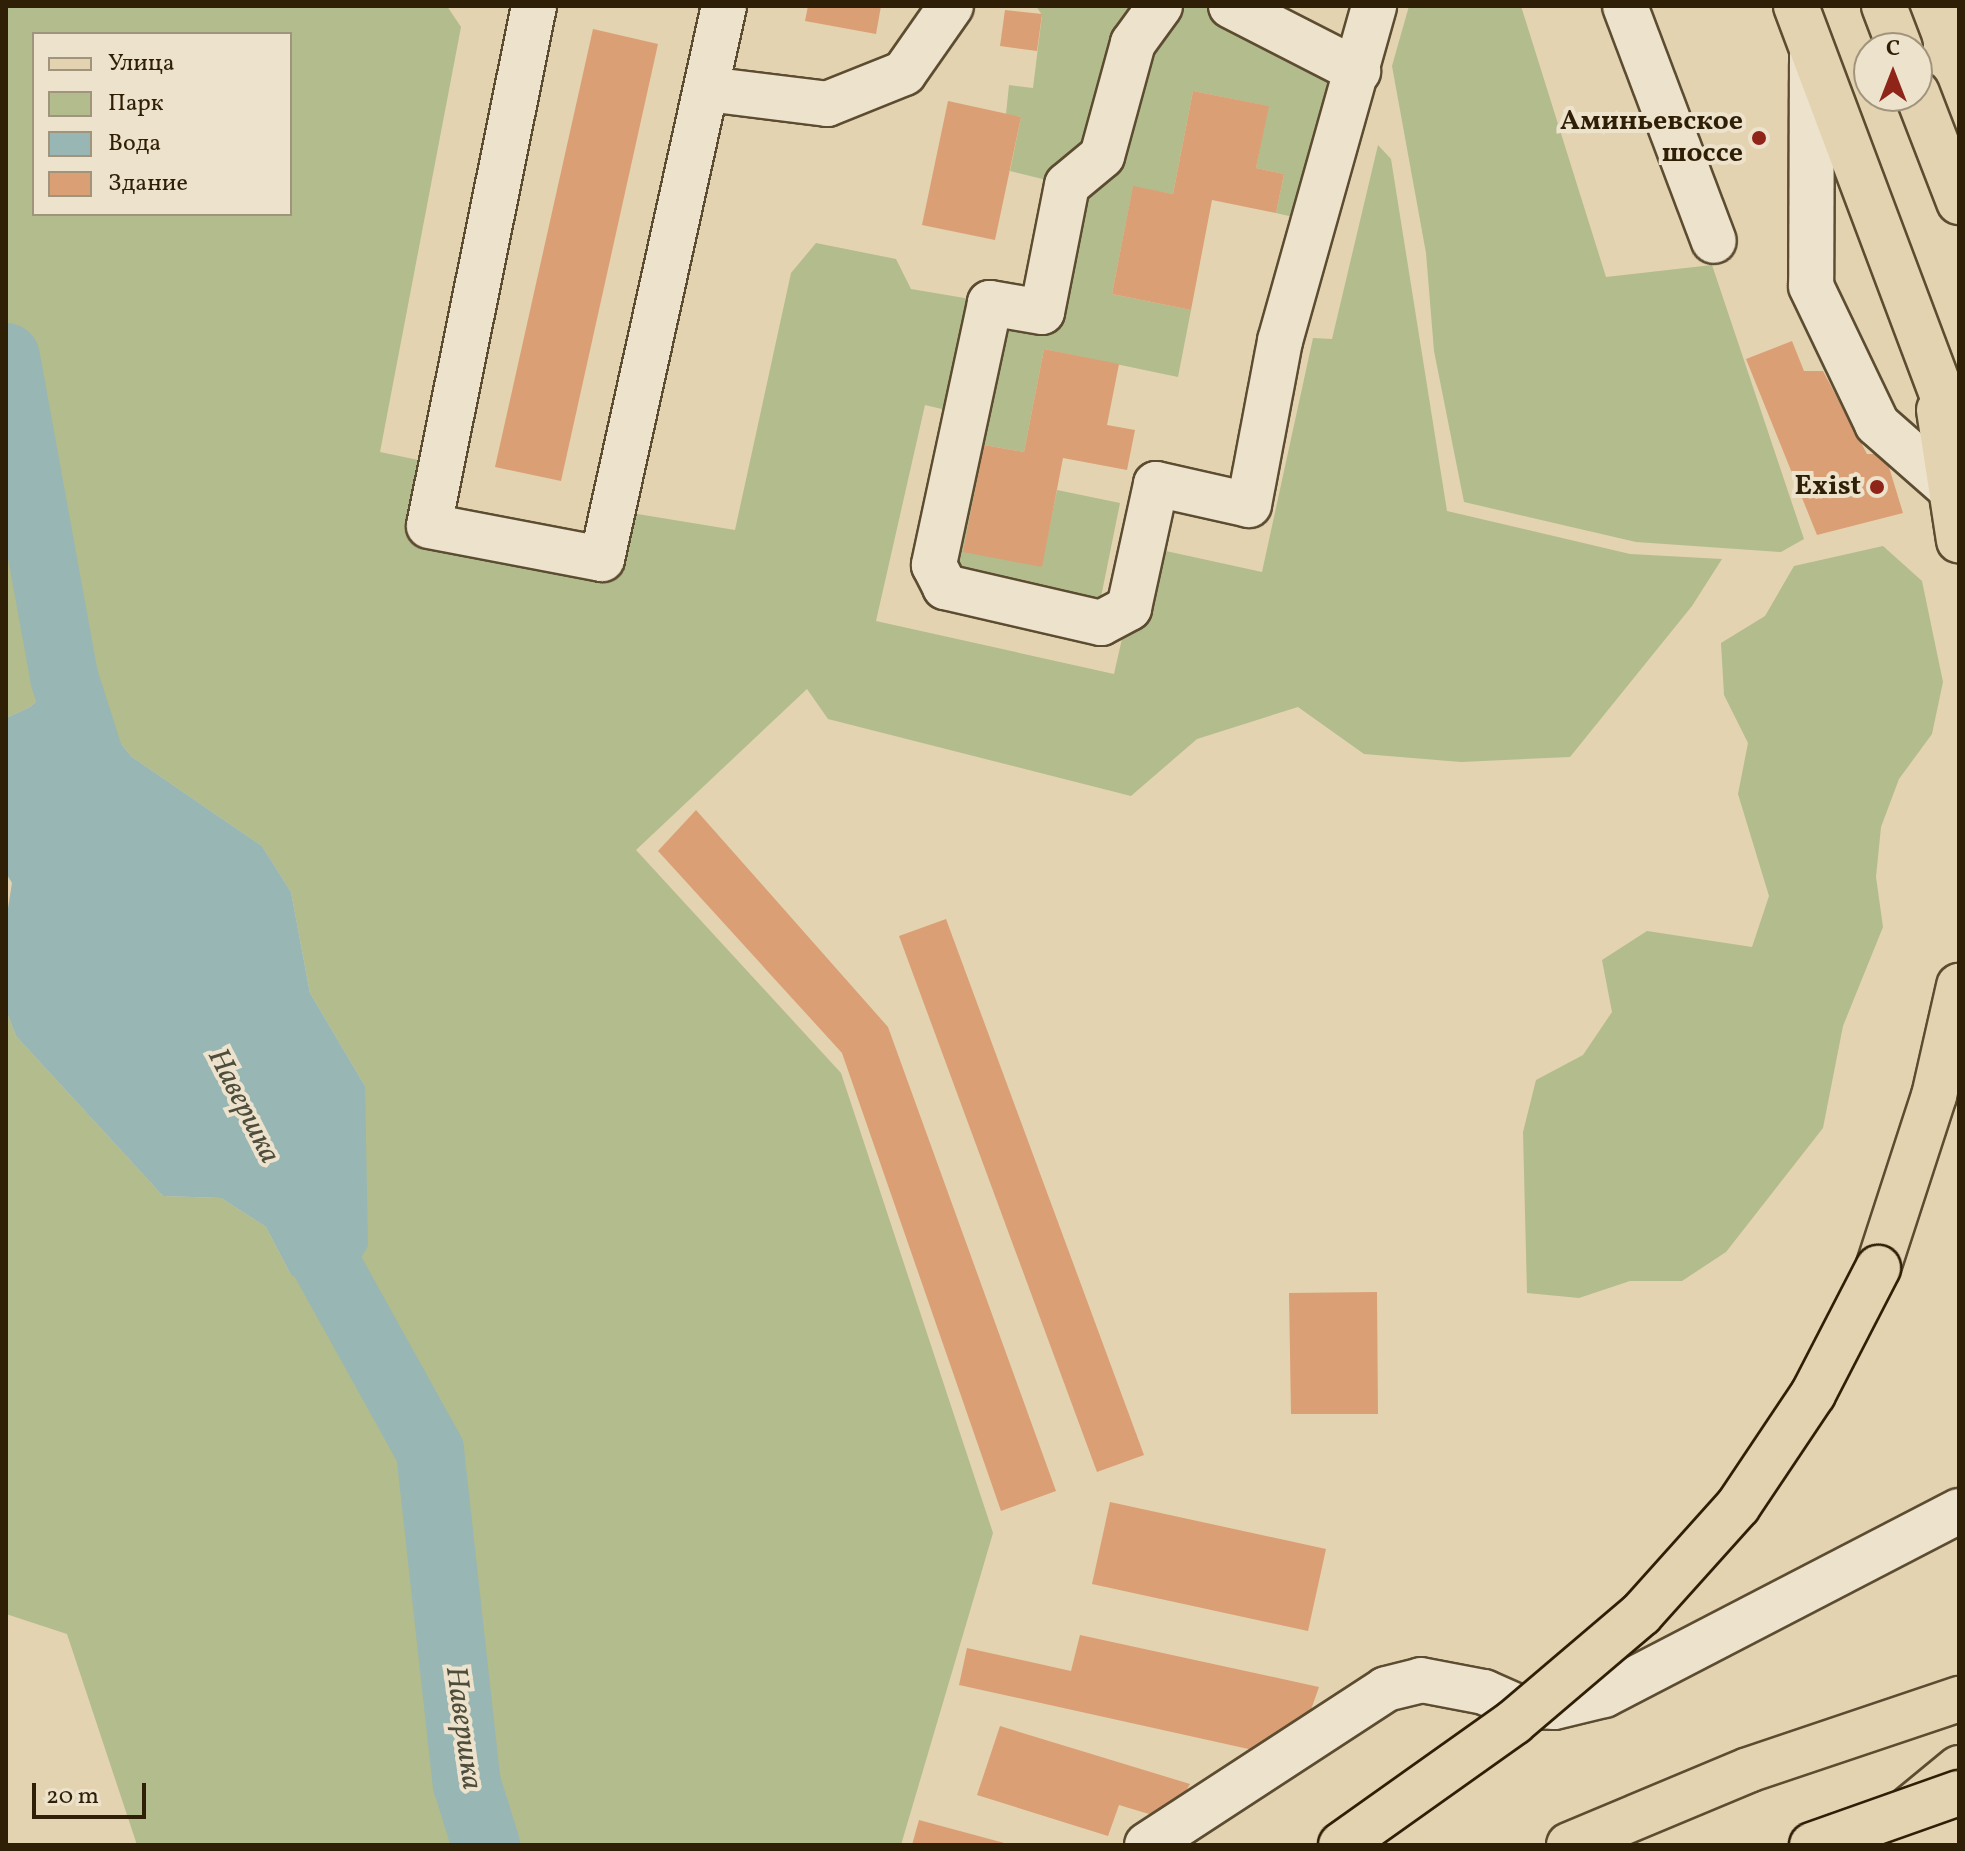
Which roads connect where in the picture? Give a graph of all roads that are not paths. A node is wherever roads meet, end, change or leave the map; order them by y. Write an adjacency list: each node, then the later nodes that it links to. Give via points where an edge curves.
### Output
1 (534, 6): 13 (lane, via 429,526 602,559)
2 (724, 6): 13 (lane)
3 (951, 6): 13 (lane, via 904,73 827,104)
4 (1160, 6): 12 (lane, via 1133,43 1102,156 1067,185 1042,312 990,303 934,565 945,587 1101,623 1129,608 1156,484 1249,505 1280,341)
5 (1231, 6): 12 (lane)
6 (1374, 6): 12 (lane)
7 (1625, 6): 16 (lane)
8 (1796, 6): 11 (main road)
9 (1884, 6): 10 (main road)
10 (1894, 32)
11 (1812, 48): 17 (main road); 19 (lane, via 1811,286 1877,424)
12 (1358, 71)
13 (707, 89)
14 (1924, 112): 15 (main road)
15 (1959, 202)
16 (1714, 241)
17 (1932, 368): 18 (main road); 19 (main road)
18 (1959, 439)
19 (1952, 490): 20 (main road)
20 (1959, 540)
21 (1959, 986): 27 (main road, bridge, via 1934,1096 1878,1268 1813,1394 1738,1506 1641,1614 1514,1722)
22 (1959, 1511): 26 (lane, via 1604,1695 1554,1707 1515,1706 1484,1692 1421,1680 1386,1689)
23 (1959, 1699): 28 (main road, via 1748,1770)
24 (1959, 1768): 30 (main road)
25 (1959, 1793): 29 (main road, bridge)
26 (1147, 1845)
27 (1341, 1845)
28 (1569, 1845)
29 (1812, 1845)
30 (1867, 1845)

